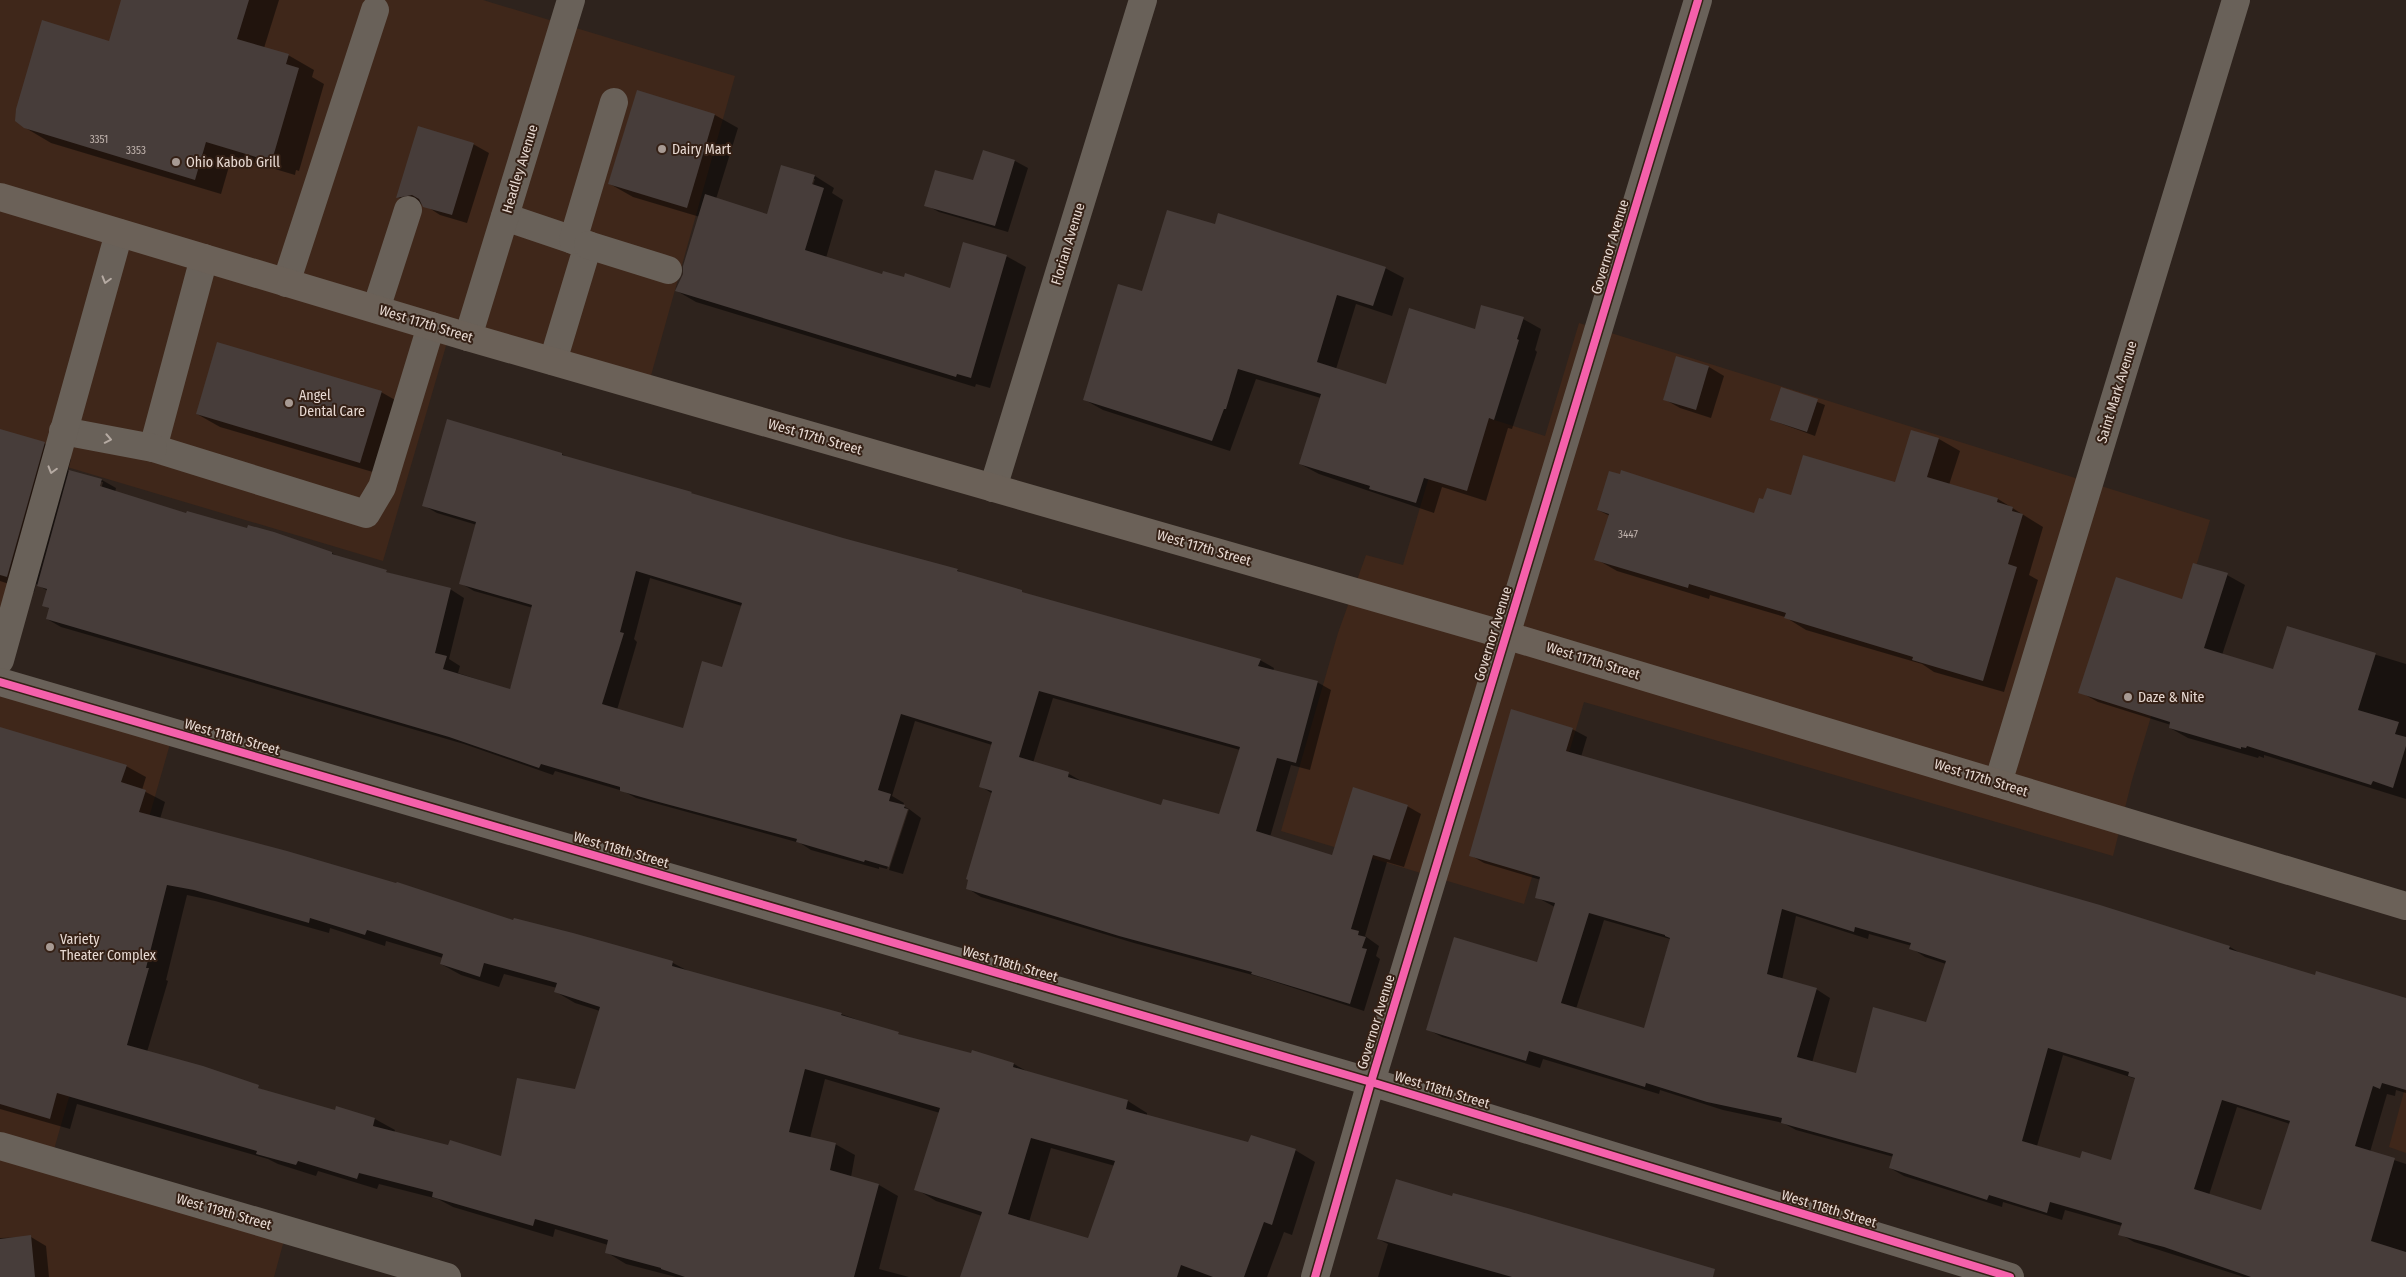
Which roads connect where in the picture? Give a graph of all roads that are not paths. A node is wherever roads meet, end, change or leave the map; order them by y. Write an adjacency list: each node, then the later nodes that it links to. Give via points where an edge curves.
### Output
1 (571, 0): 9 (street, Headley Avenue)
2 (1144, 0): 21 (street, Florian Avenue)
3 (1698, 0): 22 (street, Governor Avenue)
4 (2236, 0): 25 (street, Saint Mark Avenue)
5 (375, 10): 14 (street)
6 (614, 102): 11 (street)
7 (0, 197): 10 (main road, West 117th Street)
8 (408, 210): 15 (street)
9 (505, 217): 11 (street); 17 (street, Headley Avenue)
10 (119, 233): 12 (main road, West 117th Street); 19 (street, one-way to 19)
11 (580, 243): 13 (street); 18 (street)
12 (204, 258): 14 (main road, West 117th Street); 20 (street)
13 (668, 270)
14 (286, 283): 15 (main road, West 117th Street)
15 (376, 309): 16 (main road, West 117th Street)
16 (431, 326): 17 (main road, West 117th Street); 20 (street, via 382,487 366,514)
17 (468, 337): 18 (main road, West 117th Street)
18 (553, 362): 21 (main road, West 117th Street)
19 (64, 431): 20 (street, one-way to 20); 23 (street, one-way to 23)
20 (153, 448)
21 (993, 488): 22 (main road, West 117th Street)
22 (1505, 635): 25 (main road, West 117th Street); 27 (street, Governor Avenue)
23 (0, 660)
24 (0, 682): 27 (street, West 118th Street)
25 (1998, 783): 26 (main road, West 117th Street)
26 (2406, 906)
27 (1371, 1082): 30 (street, Governor Avenue); 31 (street, West 118th Street)
28 (0, 1146): 29 (street, West 119th Street)
29 (447, 1277)
30 (1316, 1277)
31 (2010, 1277)

